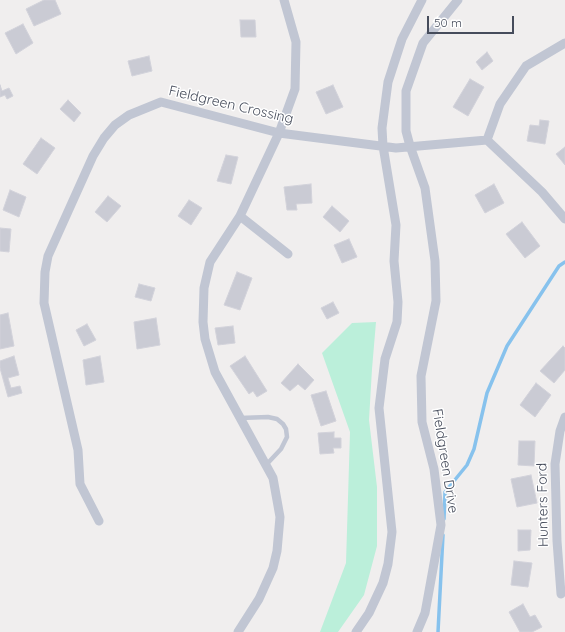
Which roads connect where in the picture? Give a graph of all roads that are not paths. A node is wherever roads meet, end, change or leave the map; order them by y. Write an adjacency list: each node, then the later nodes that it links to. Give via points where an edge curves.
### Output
1 (284, 0): 5 (street, via 296,42 295,88)
2 (422, 0): 7 (street, via 402,39 388,82 382,128)
3 (458, 0): 8 (street, Fieldgreen Drive, via 423,43 406,90 406,131)
4 (565, 43): 6 (street, via 526,66 500,104)
5 (279, 133): 7 (street, Fieldgreen Crossing); 9 (street); 15 (street, Fieldgreen Crossing, via 161,102 129,115 115,125 93,156 48,256 44,272 44,303 78,450 80,484)
6 (487, 140): 8 (street, Fieldgreen Crossing); 10 (street, via 542,192)
7 (383, 146): 8 (street, Fieldgreen Crossing); 18 (street, via 396,225 394,261 398,302 397,322 385,359 380,408 392,538 383,583 369,613)
8 (410, 146): 19 (street, Fieldgreen Drive, via 425,188 435,261 436,301 421,376 422,422 434,469 441,525 425,614)
9 (240, 216): 11 (street); 13 (street, via 210,262 204,288 203,322 205,339 215,372)
10 (565, 219)
11 (288, 254)
12 (565, 417): 16 (street, Hunters Ford, via 555,464)
13 (240, 418): 14 (street); 14 (lane, via 273,418 286,429 287,437 281,449)
14 (266, 465): 17 (street, via 273,478 280,517 277,551 273,568 259,599)
15 (98, 521)
16 (561, 594)
17 (238, 632)
18 (356, 632)
19 (417, 632)

